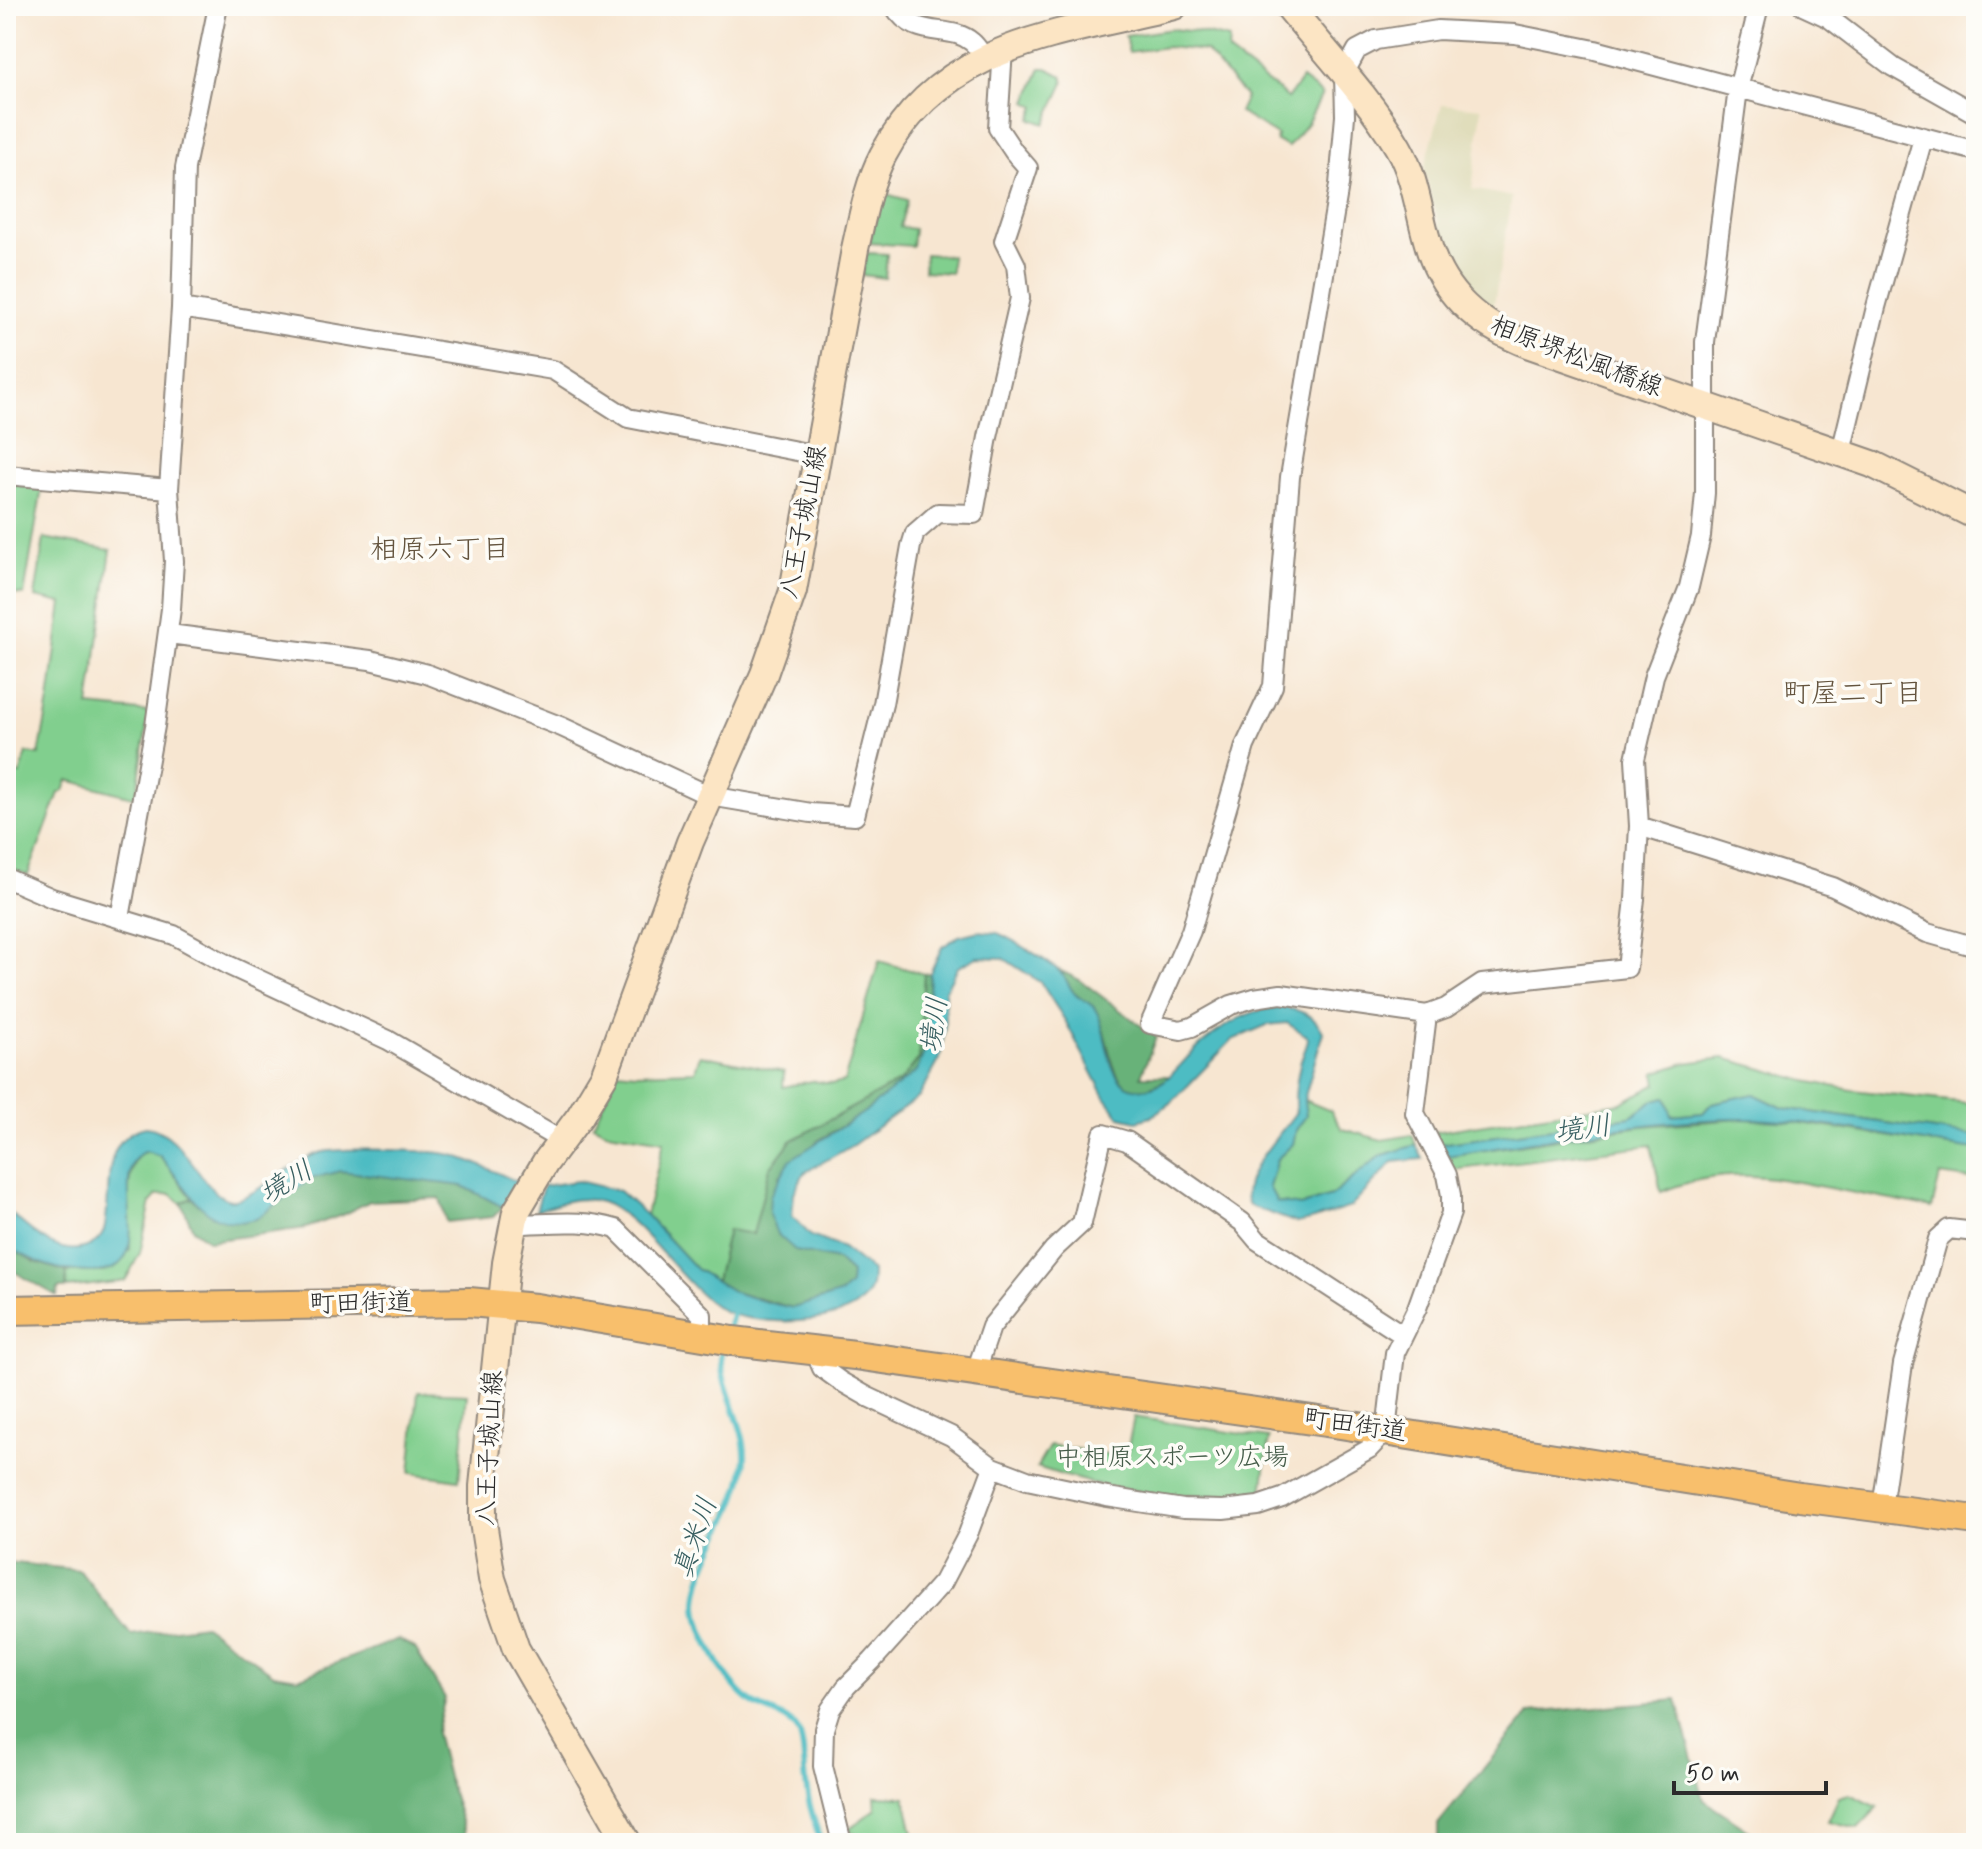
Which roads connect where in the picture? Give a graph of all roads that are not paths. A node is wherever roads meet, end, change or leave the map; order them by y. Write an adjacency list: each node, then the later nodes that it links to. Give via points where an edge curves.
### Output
1 (218, 6): 13 (street, via 185,168)
2 (894, 6): 7 (street, via 914,26 968,39)
3 (1174, 6): 7 (main road, 八王子城山線)
4 (1288, 6): 8 (main road, 相原堺松風橋線)
5 (1759, 6): 9 (street)
6 (1803, 6): 10 (street, via 1829,18 1893,67)
7 (993, 53): 16 (main road, 八王子城山線, via 917,109 878,166 855,249); 21 (street, via 998,128 1028,168 1004,241 1016,265 1020,298 974,514 938,513 915,533 883,704 855,816)
8 (1344, 74): 9 (street, via 1357,50 1376,40 1438,30 1479,31 1595,50); 14 (main road, 相原堺松風橋線, via 1409,168 1427,244 1465,308 1502,335); 26 (street, via 1342,159 1290,477 1273,686 1245,746 1191,931 1150,1024 1181,1030 1231,1005 1281,994)
9 (1738, 89): 11 (street); 14 (street, via 1705,342)
10 (1976, 114)
11 (1923, 138): 12 (street); 15 (street)
12 (1976, 151)
13 (181, 308): 16 (street, via 553,370 628,418); 18 (street)
14 (1706, 406): 15 (main road, 相原堺松風橋線); 22 (street, via 1701,536 1639,735)
15 (1841, 452): 19 (main road, 相原堺松風橋線)
16 (817, 455): 21 (main road, 八王子城山線, via 784,622)
17 (6, 475): 18 (street)
18 (169, 489): 20 (street, via 174,561)
19 (1976, 516)
20 (169, 634): 21 (street, via 370,660 427,674 562,727); 24 (street)
21 (710, 796): 27 (main road, 八王子城山線, via 604,1076)
22 (1639, 826): 25 (street, via 1833,887 1927,933); 26 (street, via 1627,968 1482,984)
23 (6, 878): 24 (street)
24 (120, 918): 27 (street, via 174,935 388,1040)
25 (1976, 947)
26 (1427, 1015): 32 (street, via 1415,1113 1445,1170 1451,1213)
27 (562, 1141): 28 (main road, 八王子城山線)
28 (514, 1218): 30 (main road, 八王子城山線); 33 (street, via 598,1223 616,1229 702,1315)
29 (1976, 1232): 38 (street, via 1949,1229 1938,1239 1903,1364)
30 (500, 1305): 31 (main road, 町田街道); 33 (main road, 町田街道); 40 (main road, 八王子城山線, via 483,1486 492,1579 516,1649)
31 (6, 1310)
32 (1403, 1335): 35 (street, via 1257,1240 1242,1222 1127,1141 1103,1134 1082,1223 991,1327); 36 (street, via 1394,1358)
33 (716, 1339): 34 (main road, 町田街道)
34 (815, 1351): 35 (main road, 町田街道); 37 (street, via 822,1368 840,1381 951,1436)
35 (975, 1374): 36 (main road, 町田街道)
36 (1386, 1431): 37 (street, via 1369,1449 1282,1498 1223,1510 1107,1497); 38 (main road, 町田街道)
37 (993, 1467): 41 (street, via 943,1582 834,1701 825,1721 823,1766)
38 (1882, 1507): 39 (main road, 町田街道)
39 (1976, 1520)
40 (628, 1843)
41 (842, 1843)

